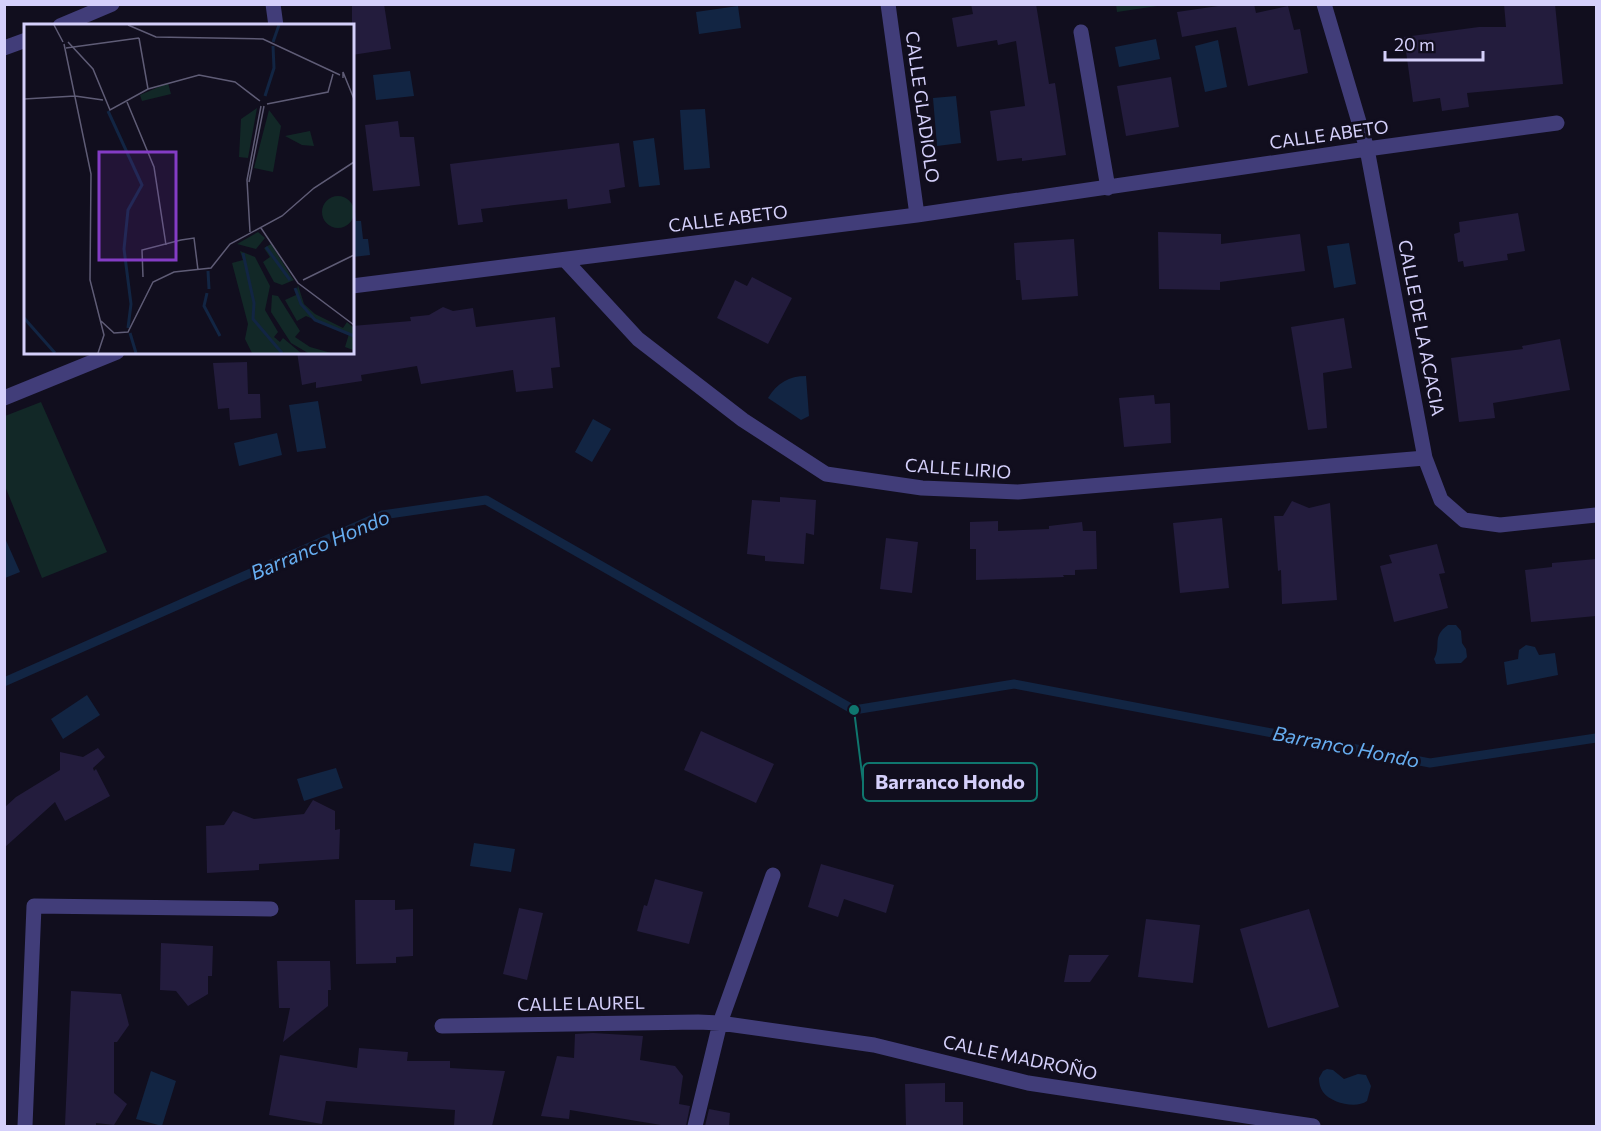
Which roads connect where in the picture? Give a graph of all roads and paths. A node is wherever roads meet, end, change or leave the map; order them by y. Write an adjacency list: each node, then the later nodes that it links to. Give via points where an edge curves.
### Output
1 (112, 4): 5 (street)
2 (273, 4): 6 (street)
3 (888, 4): 13 (street, CALLE GLADIOLO)
4 (1324, 4): 11 (street, CALLE DE LA ACACIA)
5 (65, 24)
6 (276, 24)
7 (1081, 32): 12 (street)
8 (24, 41): 9 (street)
9 (4, 48)
10 (1557, 123): 11 (street, CALLE ABETO)
11 (1367, 149): 12 (street, CALLE ABETO); 18 (street, CALLE DE LA ACACIA)
12 (1108, 188): 13 (street, CALLE ABETO)
13 (917, 215): 14 (street, CALLE ABETO)
14 (565, 260): 15 (street, CALLE ABETO); 18 (street, CALLE LIRIO, via 638,339 743,420 826,474 922,488 1018,492)
15 (354, 286)
16 (112, 354): 17 (street)
17 (4, 398)
18 (1425, 458): 19 (street, CALLE DE LA ACACIA, via 1441,500 1464,520 1500,525)
19 (1596, 515)
20 (773, 875): 22 (street)
21 (271, 909): 24 (street, via 33,906)
22 (720, 1023): 23 (street, CALLE LAUREL); 25 (street); 26 (street, CALLE MADROÑO, via 874,1045 1028,1083)
23 (442, 1026)
24 (25, 1126)
25 (695, 1126)
26 (1313, 1126)

